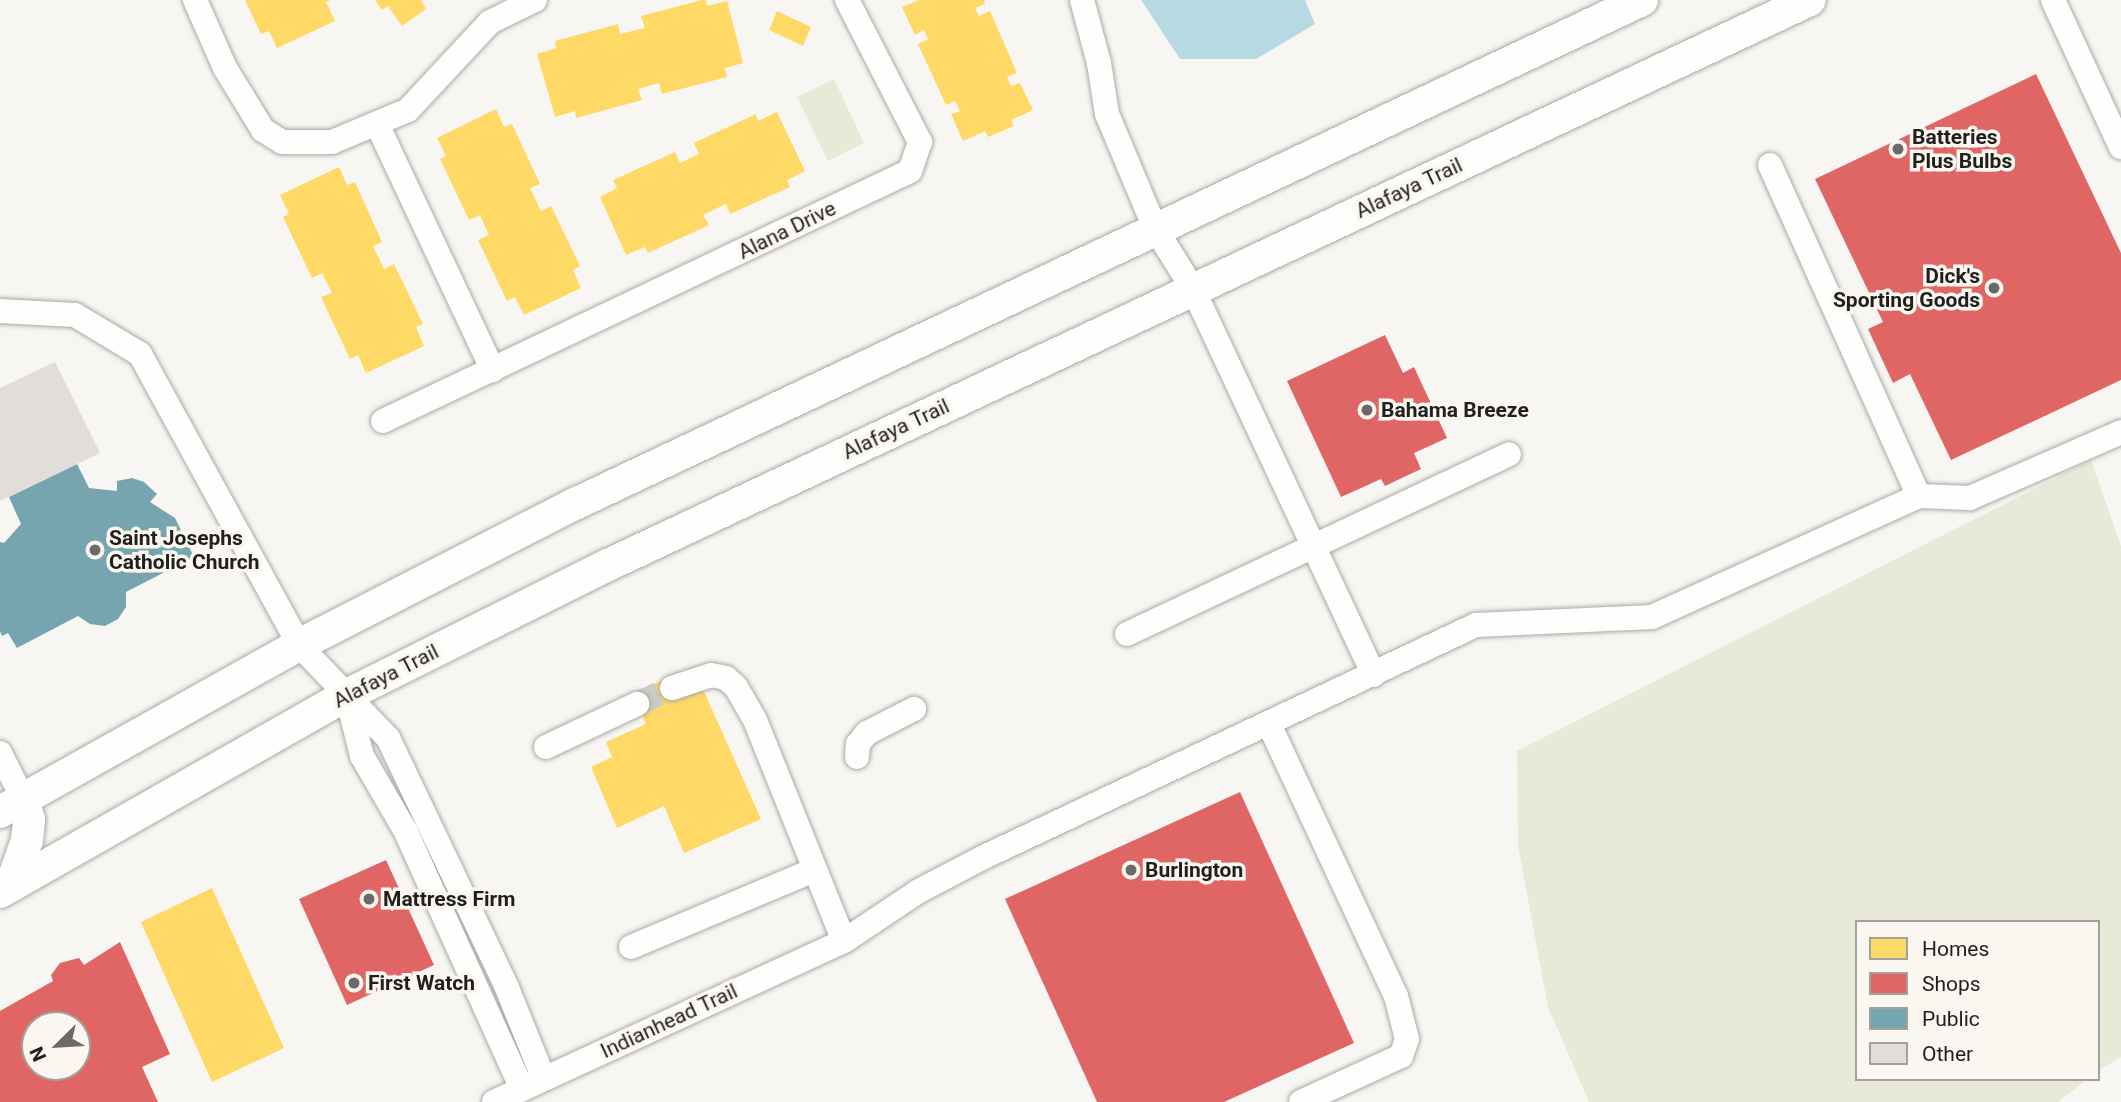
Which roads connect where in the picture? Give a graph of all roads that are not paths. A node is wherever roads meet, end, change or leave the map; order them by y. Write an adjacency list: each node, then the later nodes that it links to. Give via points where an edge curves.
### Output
1 (195, 0): 8 (street, via 225,68 263,130 282,142 332,142)
2 (535, 0): 8 (street, via 490,22 408,110)
3 (847, 0): 14 (street, Alana Drive, via 920,142 910,171)
4 (1082, 0): 11 (street, via 1107,114)
5 (1642, 0): 11 (main road)
6 (1810, 0): 12 (main road, Alafaya Trail)
7 (2053, 0): 9 (street)
8 (377, 124): 14 (street)
9 (2121, 147)
10 (1770, 165): 18 (street)
11 (1155, 228): 12 (street); 21 (main road, via 577,503)
12 (1193, 289): 19 (street); 24 (main road, Alafaya Trail, via 606,566)
13 (0, 311): 21 (street, via 75,315 140,354)
14 (493, 370): 15 (street, Alana Drive)
15 (383, 421)
16 (2121, 432): 18 (street, via 1970,498)
17 (1509, 454): 19 (street)
18 (1919, 496): 22 (street, Indianhead Trail, via 1652,617 1476,625)
19 (1313, 546): 20 (street); 22 (street)
20 (1127, 634)
21 (299, 645): 24 (street); 31 (main road)
22 (1374, 675): 27 (street, Indianhead Trail)
23 (672, 688): 32 (street, via 711,675 726,678 736,687 755,720)
24 (347, 695): 33 (main road, Alafaya Trail); 36 (street, via 362,757 405,832)
25 (637, 704): 28 (street)
26 (914, 709): 30 (street, via 867,733 858,744)
27 (1269, 724): 34 (street, Indianhead Trail, via 984,857 919,891); 38 (street, via 1396,996 1407,1039 1401,1056)
28 (546, 747)
29 (0, 753): 31 (street)
30 (857, 757)
31 (11, 806): 33 (main road, via 29,820 27,840)
32 (814, 870): 34 (street); 35 (street)
33 (6, 889)
34 (844, 941): 36 (street, Indianhead Trail)
35 (631, 947)
36 (534, 1089): 37 (street, Indianhead Trail)
37 (494, 1102)
38 (1301, 1102)

